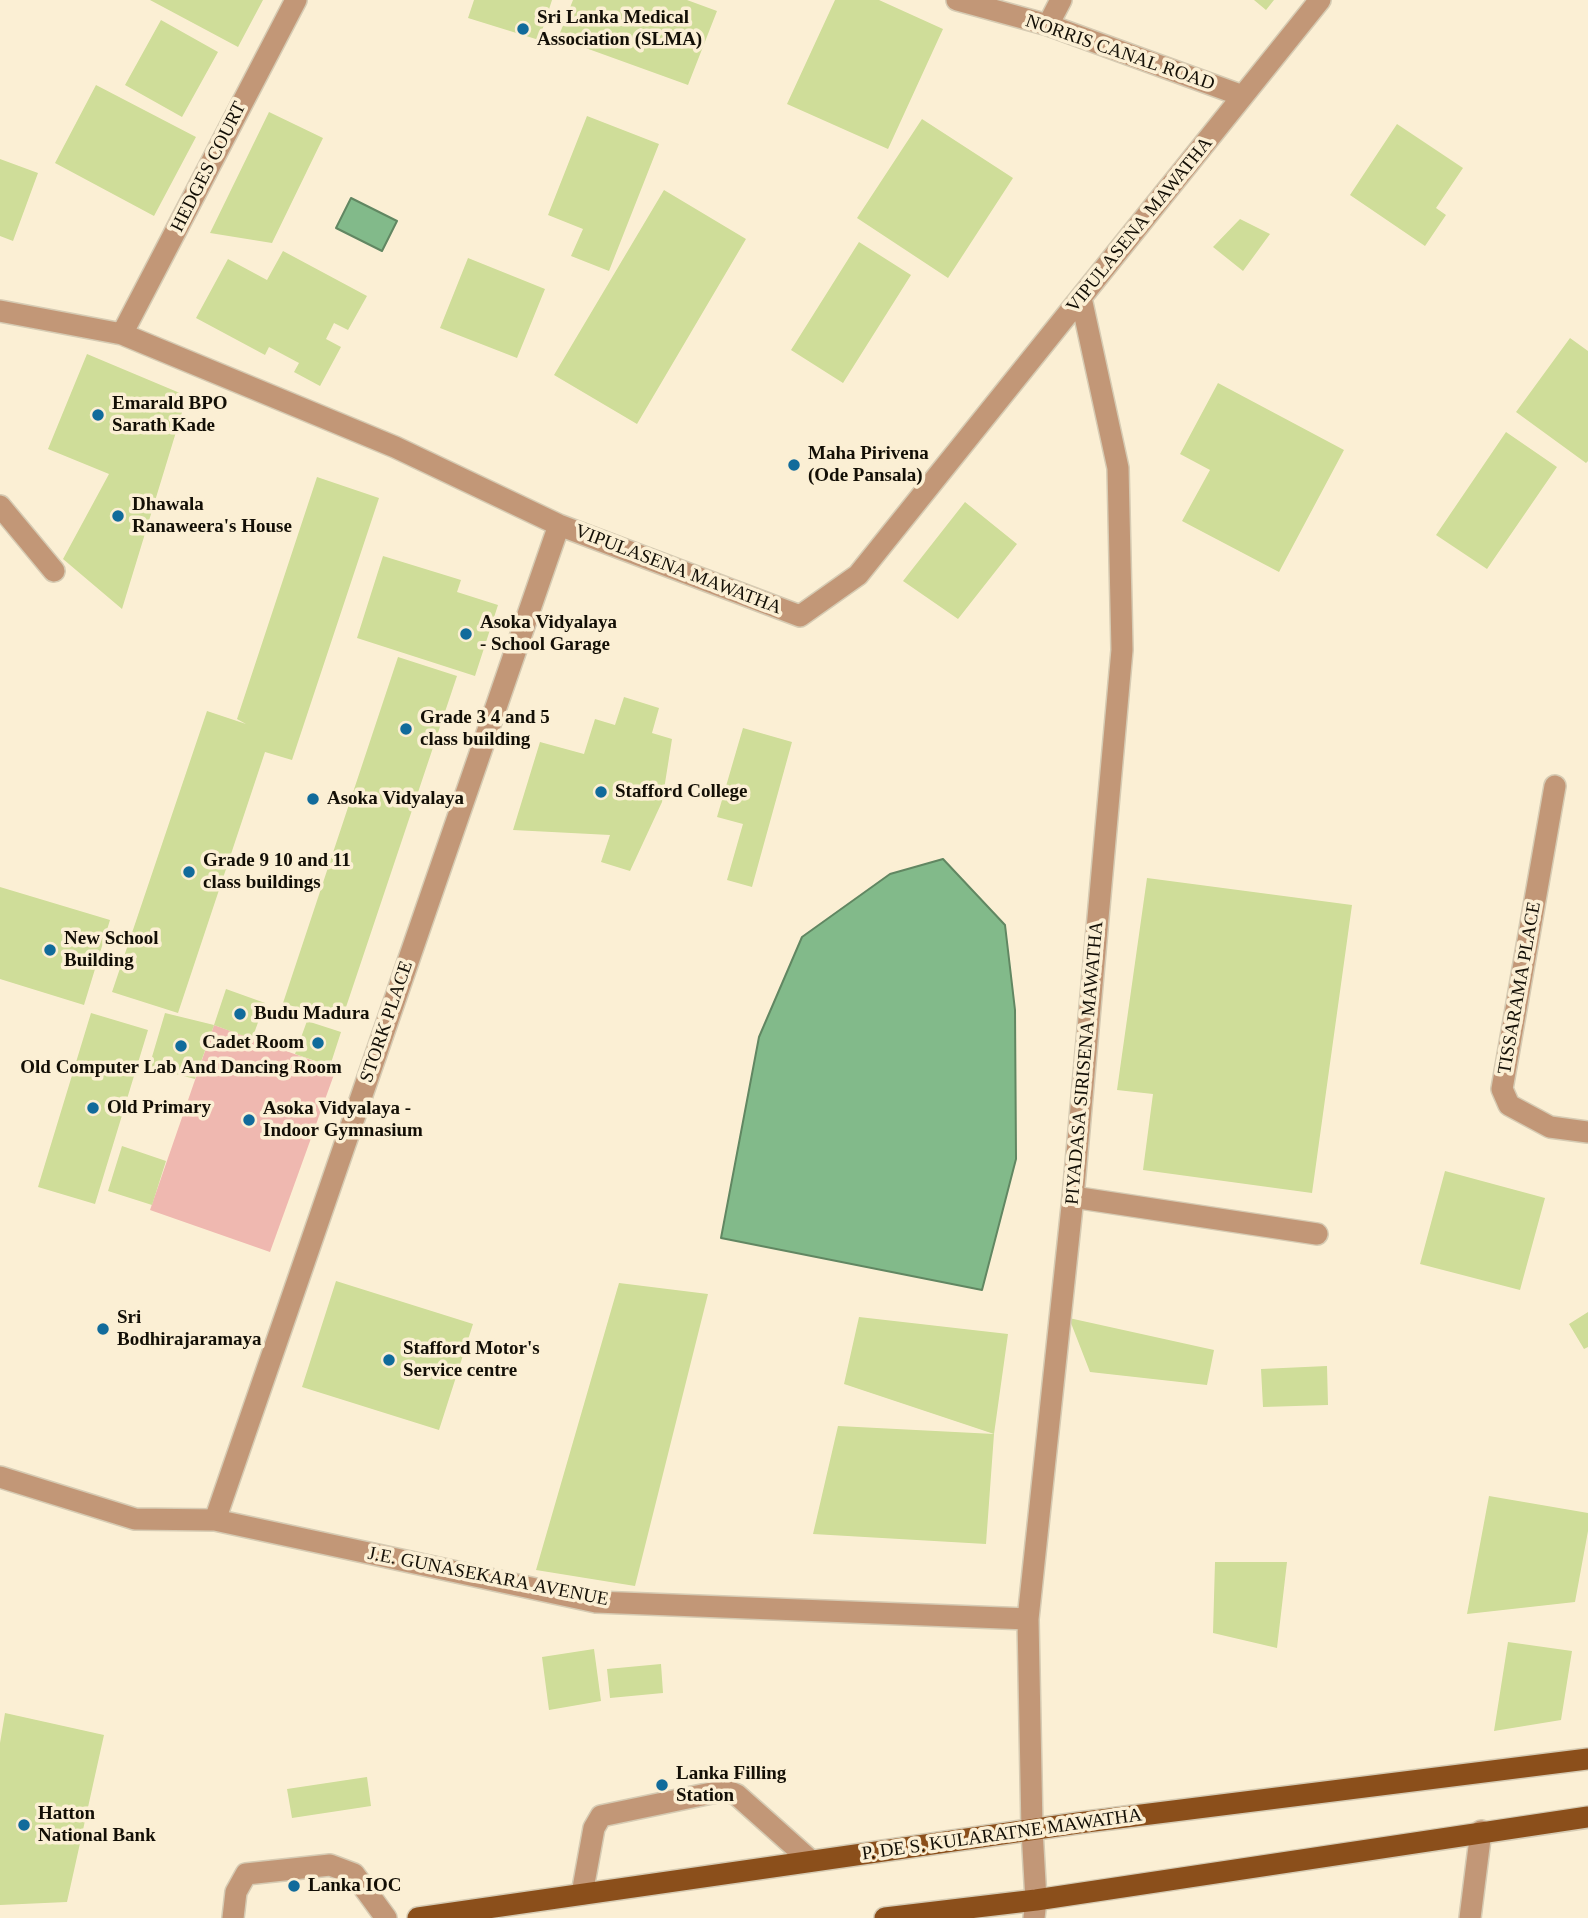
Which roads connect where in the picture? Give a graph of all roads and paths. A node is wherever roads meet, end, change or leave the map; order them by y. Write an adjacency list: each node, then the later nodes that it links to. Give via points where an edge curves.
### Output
1 (296, 0): 9 (street, HEDGES COURT)
2 (957, 0): 5 (street, NORRIS CANAL ROAD)
3 (1061, 0): 5 (street)
4 (1320, 0): 6 (street, VIPULASENA MAWATHA)
5 (1048, 25): 6 (street, NORRIS CANAL ROAD)
6 (1243, 96): 7 (street, VIPULASENA MAWATHA)
7 (1081, 298): 11 (street, VIPULASENA MAWATHA, via 859,575 800,617); 15 (street, PIYADASA SIRISENA MAWATHA, via 1118,468 1122,650)
8 (0, 311): 9 (street, VIPULASENA MAWATHA)
9 (122, 334): 11 (street, VIPULASENA MAWATHA, via 396,447)
10 (0, 506): 12 (street)
11 (559, 525): 18 (street, STORK PLACE)
12 (54, 571)
13 (1555, 786): 14 (street, TISSARAMA PLACE, via 1502,1089 1509,1105 1550,1127)
14 (1588, 1132)
15 (1073, 1197): 16 (street); 19 (street, PIYADASA SIRISENA MAWATHA)
16 (1317, 1234)
17 (0, 1477): 18 (street, J.E. GUNASEKARA AVENUE, via 135,1519)
18 (215, 1520): 19 (street, J.E. GUNASEKARA AVENUE, via 596,1602)
19 (1028, 1619): 22 (street, PIYADASA SIRISENA MAWATHA)
20 (1588, 1759): 22 (main road, P. DE S. KULARATNE MAWATHA)
21 (1588, 1817): 23 (main road)
22 (1032, 1830): 24 (main road, P. DE S. KULARATNE MAWATHA); 26 (street, PIYADASA SIRISENA MAWATHA)
23 (1481, 1831): 26 (main road); 31 (street)
24 (811, 1861): 25 (main road, P. DE S. KULARATNE MAWATHA); 25 (street, via 726,1790 601,1816 594,1828)
25 (582, 1894): 29 (main road, P. DE S. KULARATNE MAWATHA)
26 (1035, 1909): 30 (main road)
27 (233, 1918): 28 (street, via 236,1892 246,1874 330,1865 354,1874)
28 (386, 1918)
29 (418, 1918)
30 (885, 1918)
31 (1470, 1918)

